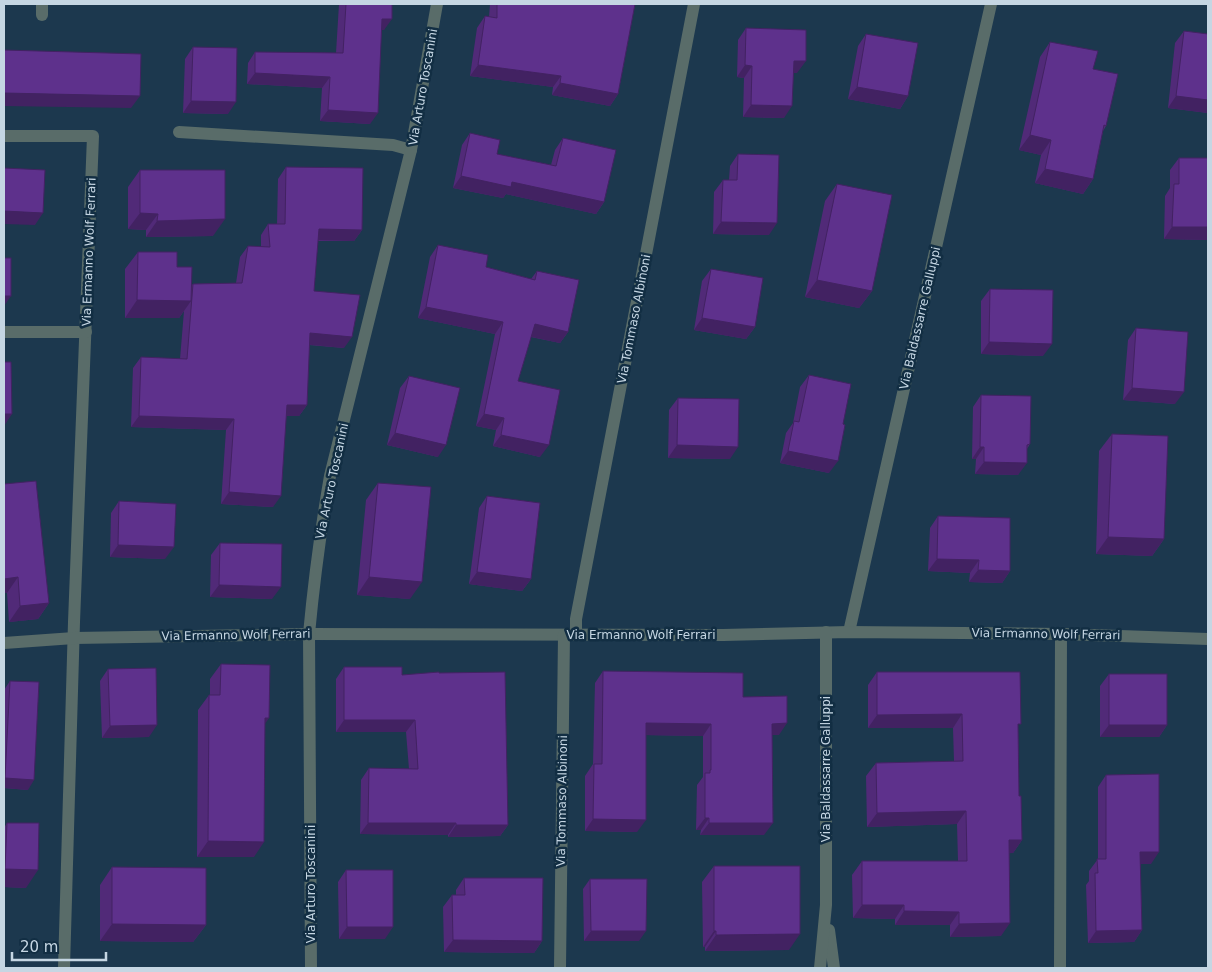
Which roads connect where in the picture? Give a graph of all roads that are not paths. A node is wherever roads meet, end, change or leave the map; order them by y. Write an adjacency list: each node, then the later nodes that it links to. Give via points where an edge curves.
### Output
1 (437, 4): 6 (street, Via Arturo Toscanini)
2 (694, 4): 13 (street, Via Tommaso Albinoni, via 576,619)
3 (991, 4): 10 (street, Via Baldassarre Galluppi)
4 (179, 132): 6 (street, via 393,146)
5 (4, 136): 8 (street, Via Ermanno Wolf Ferrari, via 93,136)
6 (411, 150): 11 (street, Via Arturo Toscanini, via 330,476)
7 (4, 332): 8 (street)
8 (86, 332): 14 (street, Via Ermanno Wolf Ferrari)
9 (826, 632): 10 (street, Via Ermanno Wolf Ferrari); 13 (street, Via Ermanno Wolf Ferrari); 17 (street, Via Baldassarre Galluppi)
10 (849, 632): 12 (street, Via Ermanno Wolf Ferrari)
11 (309, 634): 13 (street, Via Ermanno Wolf Ferrari); 14 (street, Via Ermanno Wolf Ferrari); 19 (street, Via Arturo Toscanini)
12 (1061, 634): 15 (street, Via Ermanno Wolf Ferrari); 23 (street)
13 (570, 635): 20 (street, Via Tommaso Albinoni)
14 (74, 638): 16 (street, Via Ermanno Wolf Ferrari); 18 (street, Via Ermanno Wolf Ferrari)
15 (1208, 639)
16 (4, 643)
17 (826, 906): 21 (street, Via Baldassarre Galluppi); 22 (street, Via Baldassarre Galluppi)
18 (64, 968)
19 (311, 968)
20 (560, 968)
21 (820, 968)
22 (834, 968)
23 (1060, 968)

